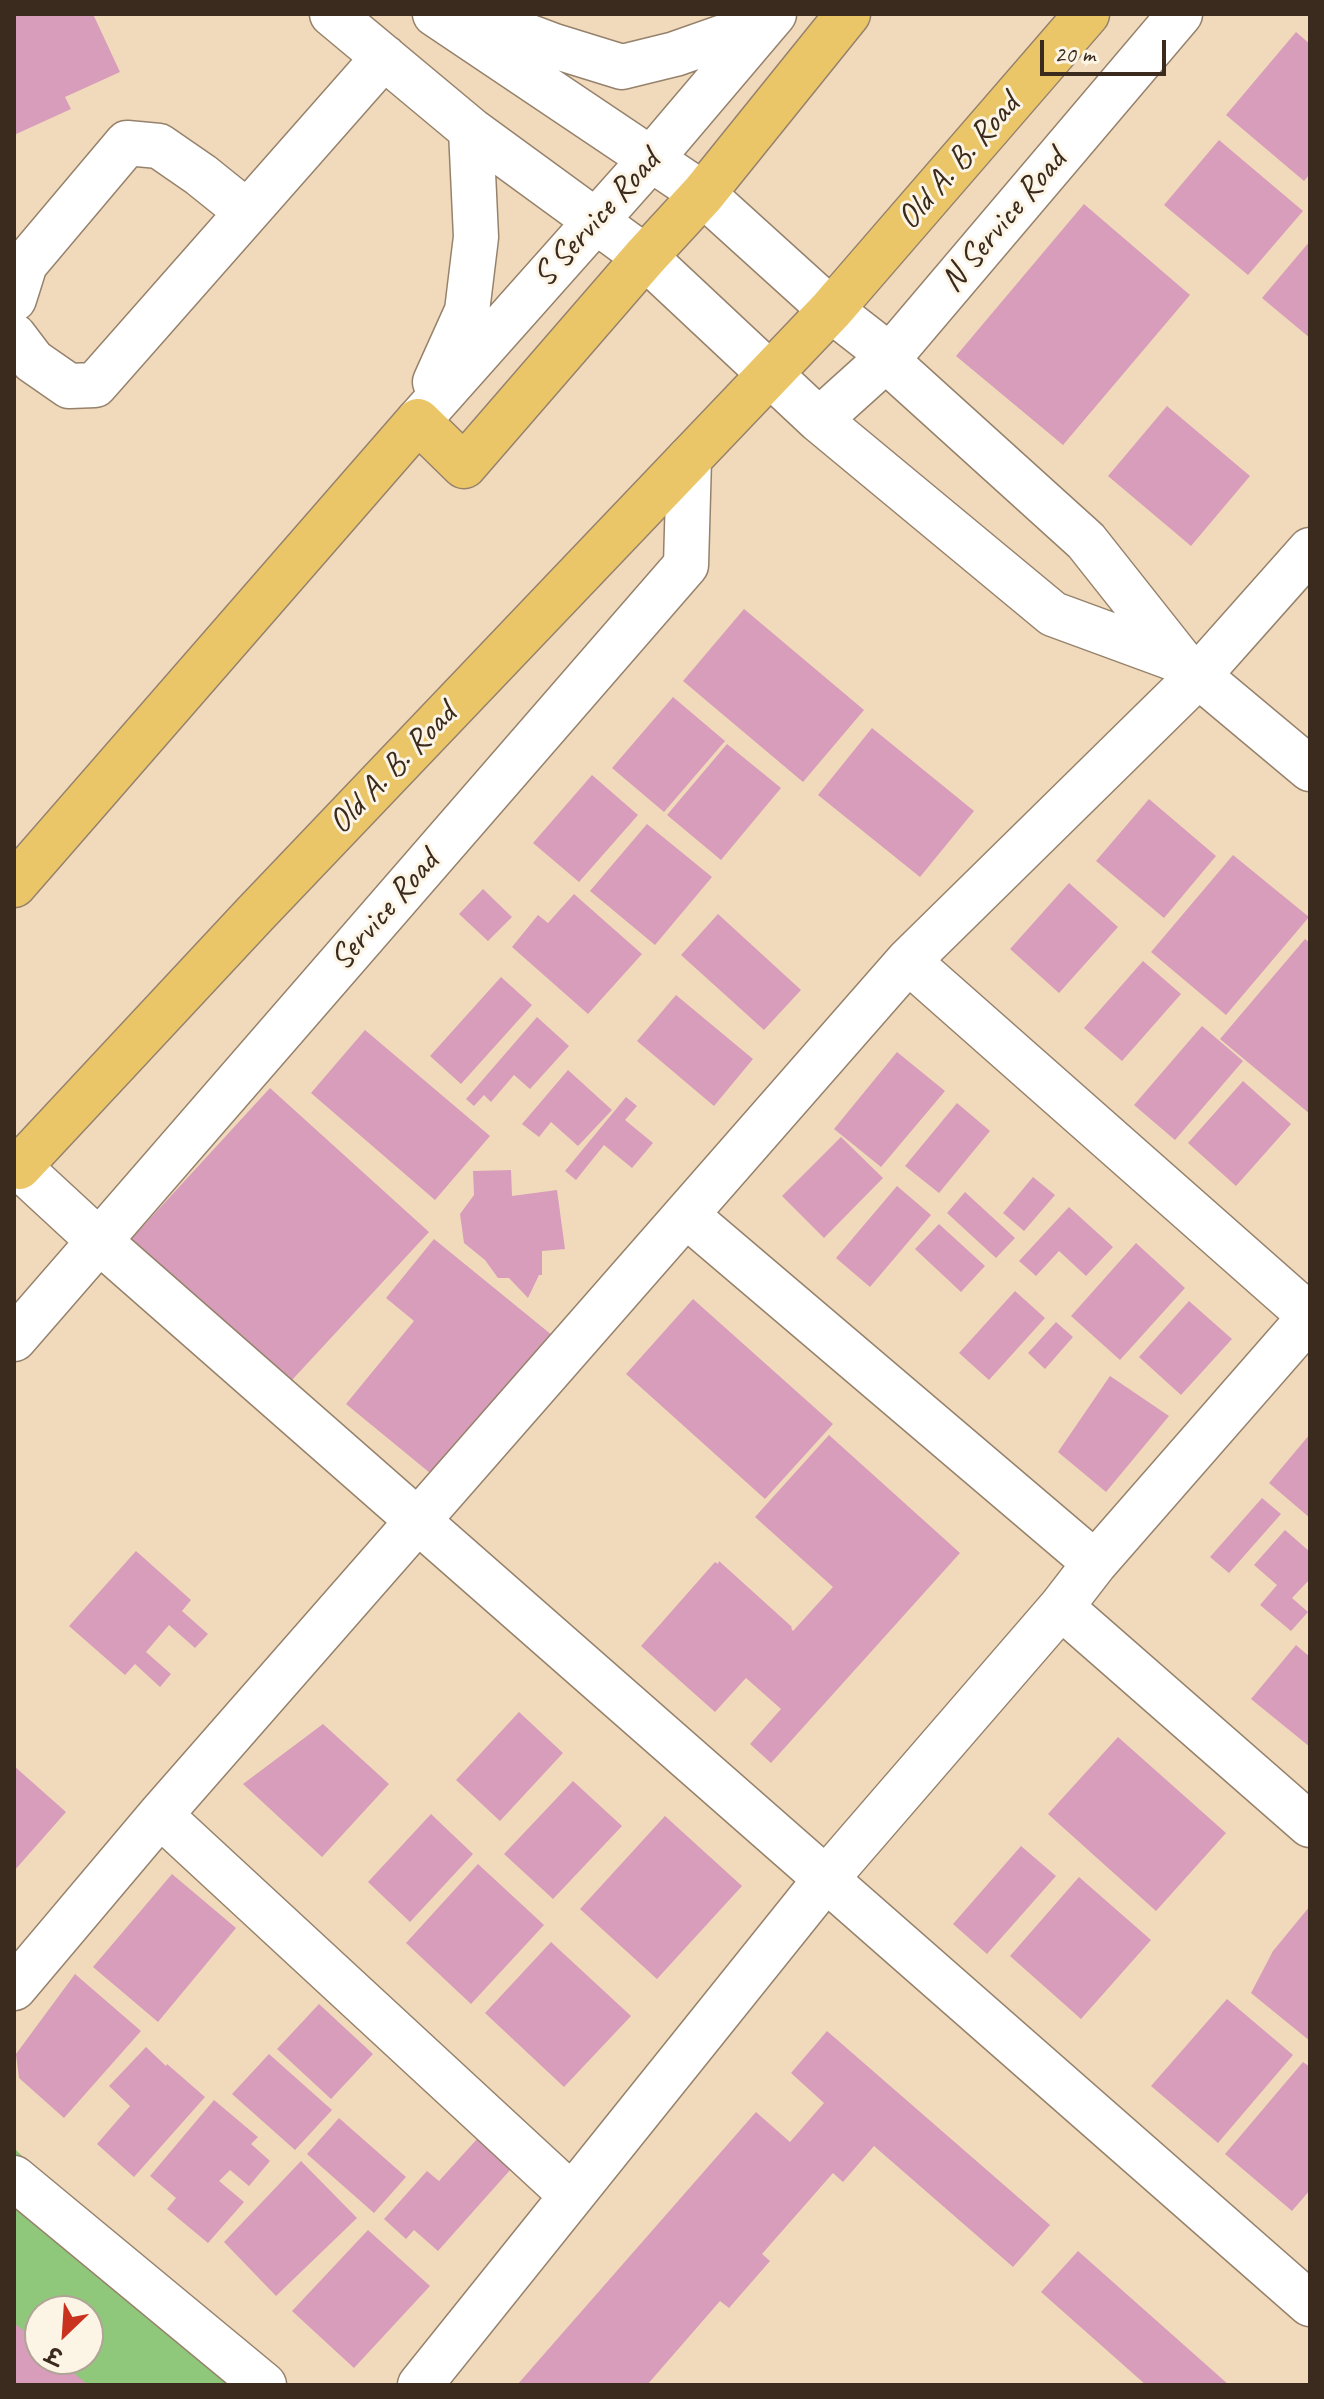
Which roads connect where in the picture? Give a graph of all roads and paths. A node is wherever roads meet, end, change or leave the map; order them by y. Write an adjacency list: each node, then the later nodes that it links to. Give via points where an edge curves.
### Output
1 (332, 14): 8 (street)
2 (435, 14): 10 (street)
3 (469, 14): 7 (street, via 622,67 675,54)
4 (848, 14): 11 (main road)
5 (1087, 14): 16 (main road, Old A. B. Road)
6 (1180, 14): 18 (street, N Service Road)
7 (771, 17): 10 (street, S Service Road)
8 (384, 57): 9 (street); 12 (street)
9 (471, 130): 13 (street); 21 (street, via 476,237 467,311)
10 (651, 159): 11 (street); 13 (street, S Service Road)
11 (703, 194): 14 (main road); 16 (street)
12 (247, 212): 15 (street, via 159,146 127,143 25,264); 17 (street, via 95,385 69,386 33,361)
13 (595, 221): 14 (street); 21 (street, S Service Road)
14 (645, 257): 19 (street); 21 (main road, via 464,466)
15 (14, 299)
16 (831, 310): 18 (street); 19 (main road, Old A. B. Road)
17 (14, 336)
18 (890, 356): 20 (street, N Service Road); 24 (street, via 896,369 1086,541)
19 (772, 375): 20 (street); 22 (main road, Old A. B. Road)
20 (819, 420): 24 (street, via 1053,614)
21 (418, 421): 26 (main road)
22 (689, 459): 28 (main road, Old A. B. Road); 30 (street, Service Road, via 686,565)
23 (1310, 550): 24 (street)
24 (1190, 668): 25 (street); 27 (street)
25 (1310, 769)
26 (14, 885)
27 (908, 961): 29 (street); 31 (street)
28 (19, 1167): 30 (street)
29 (686, 1215): 33 (street); 34 (street)
30 (98, 1240): 32 (street, Service Road); 33 (street)
31 (1310, 1316): 34 (street)
32 (14, 1339)
33 (418, 1522): 36 (street); 38 (street)
34 (1095, 1563): 35 (street)
35 (1061, 1607): 37 (street); 38 (street)
36 (160, 1815): 39 (street); 41 (street)
37 (1310, 1825)
38 (825, 1880): 41 (street); 42 (street)
39 (14, 1988)
40 (14, 2178): 43 (street)
41 (571, 2195): 44 (street)
42 (1310, 2304)
43 (264, 2385)
44 (420, 2385)

